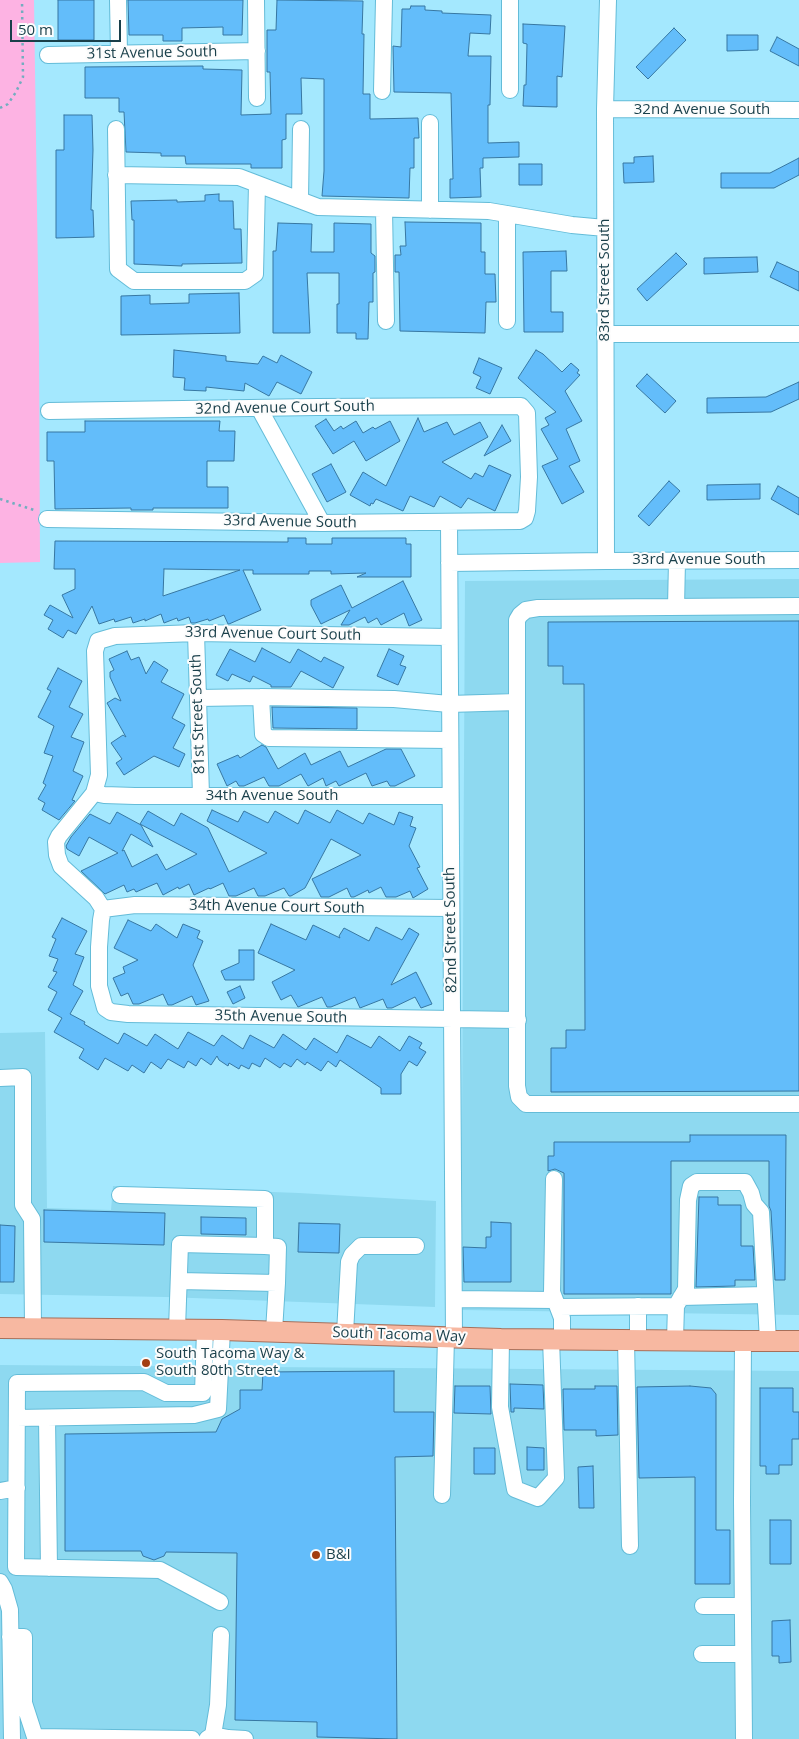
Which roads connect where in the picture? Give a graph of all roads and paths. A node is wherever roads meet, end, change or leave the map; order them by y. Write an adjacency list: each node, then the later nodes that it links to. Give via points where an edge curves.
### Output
1 (22, 0): 13 (path, via 23,77 8,104)
2 (118, 0): 8 (street)
3 (256, 0): 7 (street)
4 (384, 0): 11 (street)
5 (510, 0): 10 (street)
6 (608, 0): 14 (street, 83rd Street South)
7 (257, 51): 8 (street, 31st Avenue South); 12 (street)
8 (119, 53): 9 (street, 31st Avenue South)
9 (48, 55)
10 (510, 90)
11 (382, 91)
12 (257, 98)
13 (0, 108)
14 (605, 109): 15 (street, 32nd Avenue South); 25 (street, 83rd Street South)
15 (799, 110)
16 (430, 123): 23 (street)
17 (116, 129): 19 (street)
18 (301, 129): 21 (street)
19 (116, 175): 20 (street, via 239,177); 20 (street, via 118,269 134,281 246,281 255,274)
20 (257, 184): 21 (street)
21 (300, 200): 22 (street, via 318,207)
22 (384, 208): 23 (street); 26 (street)
23 (430, 210): 24 (street)
24 (508, 214): 25 (street); 27 (street)
25 (605, 228): 28 (street, 83rd Street South)
26 (386, 321)
27 (508, 321)
28 (605, 334): 29 (street); 37 (street, 83rd Street South)
29 (799, 334)
30 (259, 408): 31 (street, 32nd Avenue Court South); 33 (street, 32nd Avenue Court South, via 521,406 527,413); 35 (street)
31 (49, 411)
32 (0, 499): 34 (path, via 31,508)
33 (527, 511): 36 (street, 33rd Avenue South, via 520,521)
34 (47, 519): 35 (street, 33rd Avenue South)
35 (322, 523): 36 (street, 33rd Avenue South)
36 (448, 523): 40 (street, 82nd Street South)
37 (606, 560): 39 (street, 33rd Avenue South); 40 (street, 33rd Avenue South)
38 (799, 560): 39 (street, 33rd Avenue South)
39 (677, 561): 42 (street)
40 (448, 563): 44 (street, 82nd Street South)
41 (799, 606): 42 (street)
42 (676, 607): 47 (street, via 526,610 517,620)
43 (196, 632): 44 (street, 33rd Avenue Court South); 45 (street, 81st Street South); 50 (street, 33rd Avenue Court South, via 115,636 98,641 95,651 99,775)
44 (448, 637): 48 (street, 82nd Street South)
45 (198, 698): 46 (street); 51 (street, 81st Street South)
46 (261, 698): 48 (street, via 394,699); 49 (street, via 263,734 269,738)
47 (517, 702): 48 (street); 56 (street)
48 (449, 704): 49 (street, 82nd Street South)
49 (449, 740): 52 (street, 82nd Street South)
50 (94, 792): 51 (street, 34th Avenue South, via 135,796); 54 (street, via 59,836 56,847 61,866 96,898)
51 (201, 795): 52 (street, 34th Avenue South)
52 (450, 796): 53 (street, 82nd Street South)
53 (450, 908): 54 (street, 34th Avenue Court South, via 135,905); 55 (street, 82nd Street South)
54 (103, 909): 55 (street, 35th Avenue South, via 98,986 104,1008 111,1012)
55 (452, 1020): 56 (street, 35th Avenue South); 67 (street, 82nd Street South)
56 (518, 1020): 58 (street, via 517,1086 519,1097 526,1104)
57 (0, 1078): 71 (street, via 23,1077 23,1205 32,1219)
58 (799, 1104)
59 (554, 1179): 68 (street, via 552,1292)
60 (120, 1195): 61 (street, via 265,1199)
61 (265, 1246): 63 (street, via 180,1244); 64 (street, via 278,1246)
62 (416, 1246): 75 (street, via 360,1246 352,1255)
63 (179, 1281): 64 (street); 72 (street)
64 (277, 1284): 74 (street)
65 (765, 1295): 66 (street); 66 (street, via 761,1212 745,1182 697,1182 691,1186 688,1200); 83 (street)
66 (681, 1298): 69 (street); 80 (street)
67 (454, 1299): 68 (street); 76 (street, 82nd Street South)
68 (556, 1304): 69 (street); 78 (street, via 562,1318)
69 (638, 1306): 79 (street)
70 (0, 1328): 71 (main road, South Tacoma Way)
71 (33, 1328): 72 (main road, South Tacoma Way)
72 (177, 1329): 73 (main road, South Tacoma Way)
73 (214, 1330): 74 (main road, South Tacoma Way); 84 (street, via 203,1393 166,1393 144,1382 17,1383); 85 (street, via 218,1409 194,1415)
74 (274, 1331): 75 (main road, South Tacoma Way)
75 (345, 1333): 76 (main road, South Tacoma Way)
76 (450, 1337): 77 (main road, South Tacoma Way); 88 (street, 82nd Street South)
77 (501, 1338): 78 (main road, South Tacoma Way); 78 (street, via 500,1407 515,1489 538,1498 556,1478)
78 (556, 1339): 79 (main road, South Tacoma Way)
79 (632, 1340): 80 (main road, South Tacoma Way); 90 (street)
80 (675, 1340): 82 (main road, South Tacoma Way)
81 (799, 1340): 83 (main road, South Tacoma Way)
82 (743, 1341): 83 (main road, South Tacoma Way); 95 (street)
83 (768, 1341)
84 (17, 1418): 85 (street); 86 (street)
85 (47, 1418): 91 (street)
86 (16, 1488): 87 (street); 89 (street)
87 (0, 1491)
88 (442, 1495)
89 (8, 1512): 91 (street, via 16,1568)
90 (630, 1546)
91 (49, 1568): 93 (street, via 160,1570)
92 (0, 1582): 99 (street, via 17,1637)
93 (220, 1602)
94 (703, 1606): 95 (street)
95 (742, 1606): 98 (street)
96 (221, 1635): 100 (street, via 218,1705)
97 (702, 1654): 98 (street)
98 (743, 1654): 104 (street)
99 (17, 1703): 101 (street); 102 (street, via 35,1737)
100 (210, 1737): 103 (street)
101 (12, 1739)
102 (192, 1739)
103 (245, 1739)
104 (744, 1739)

